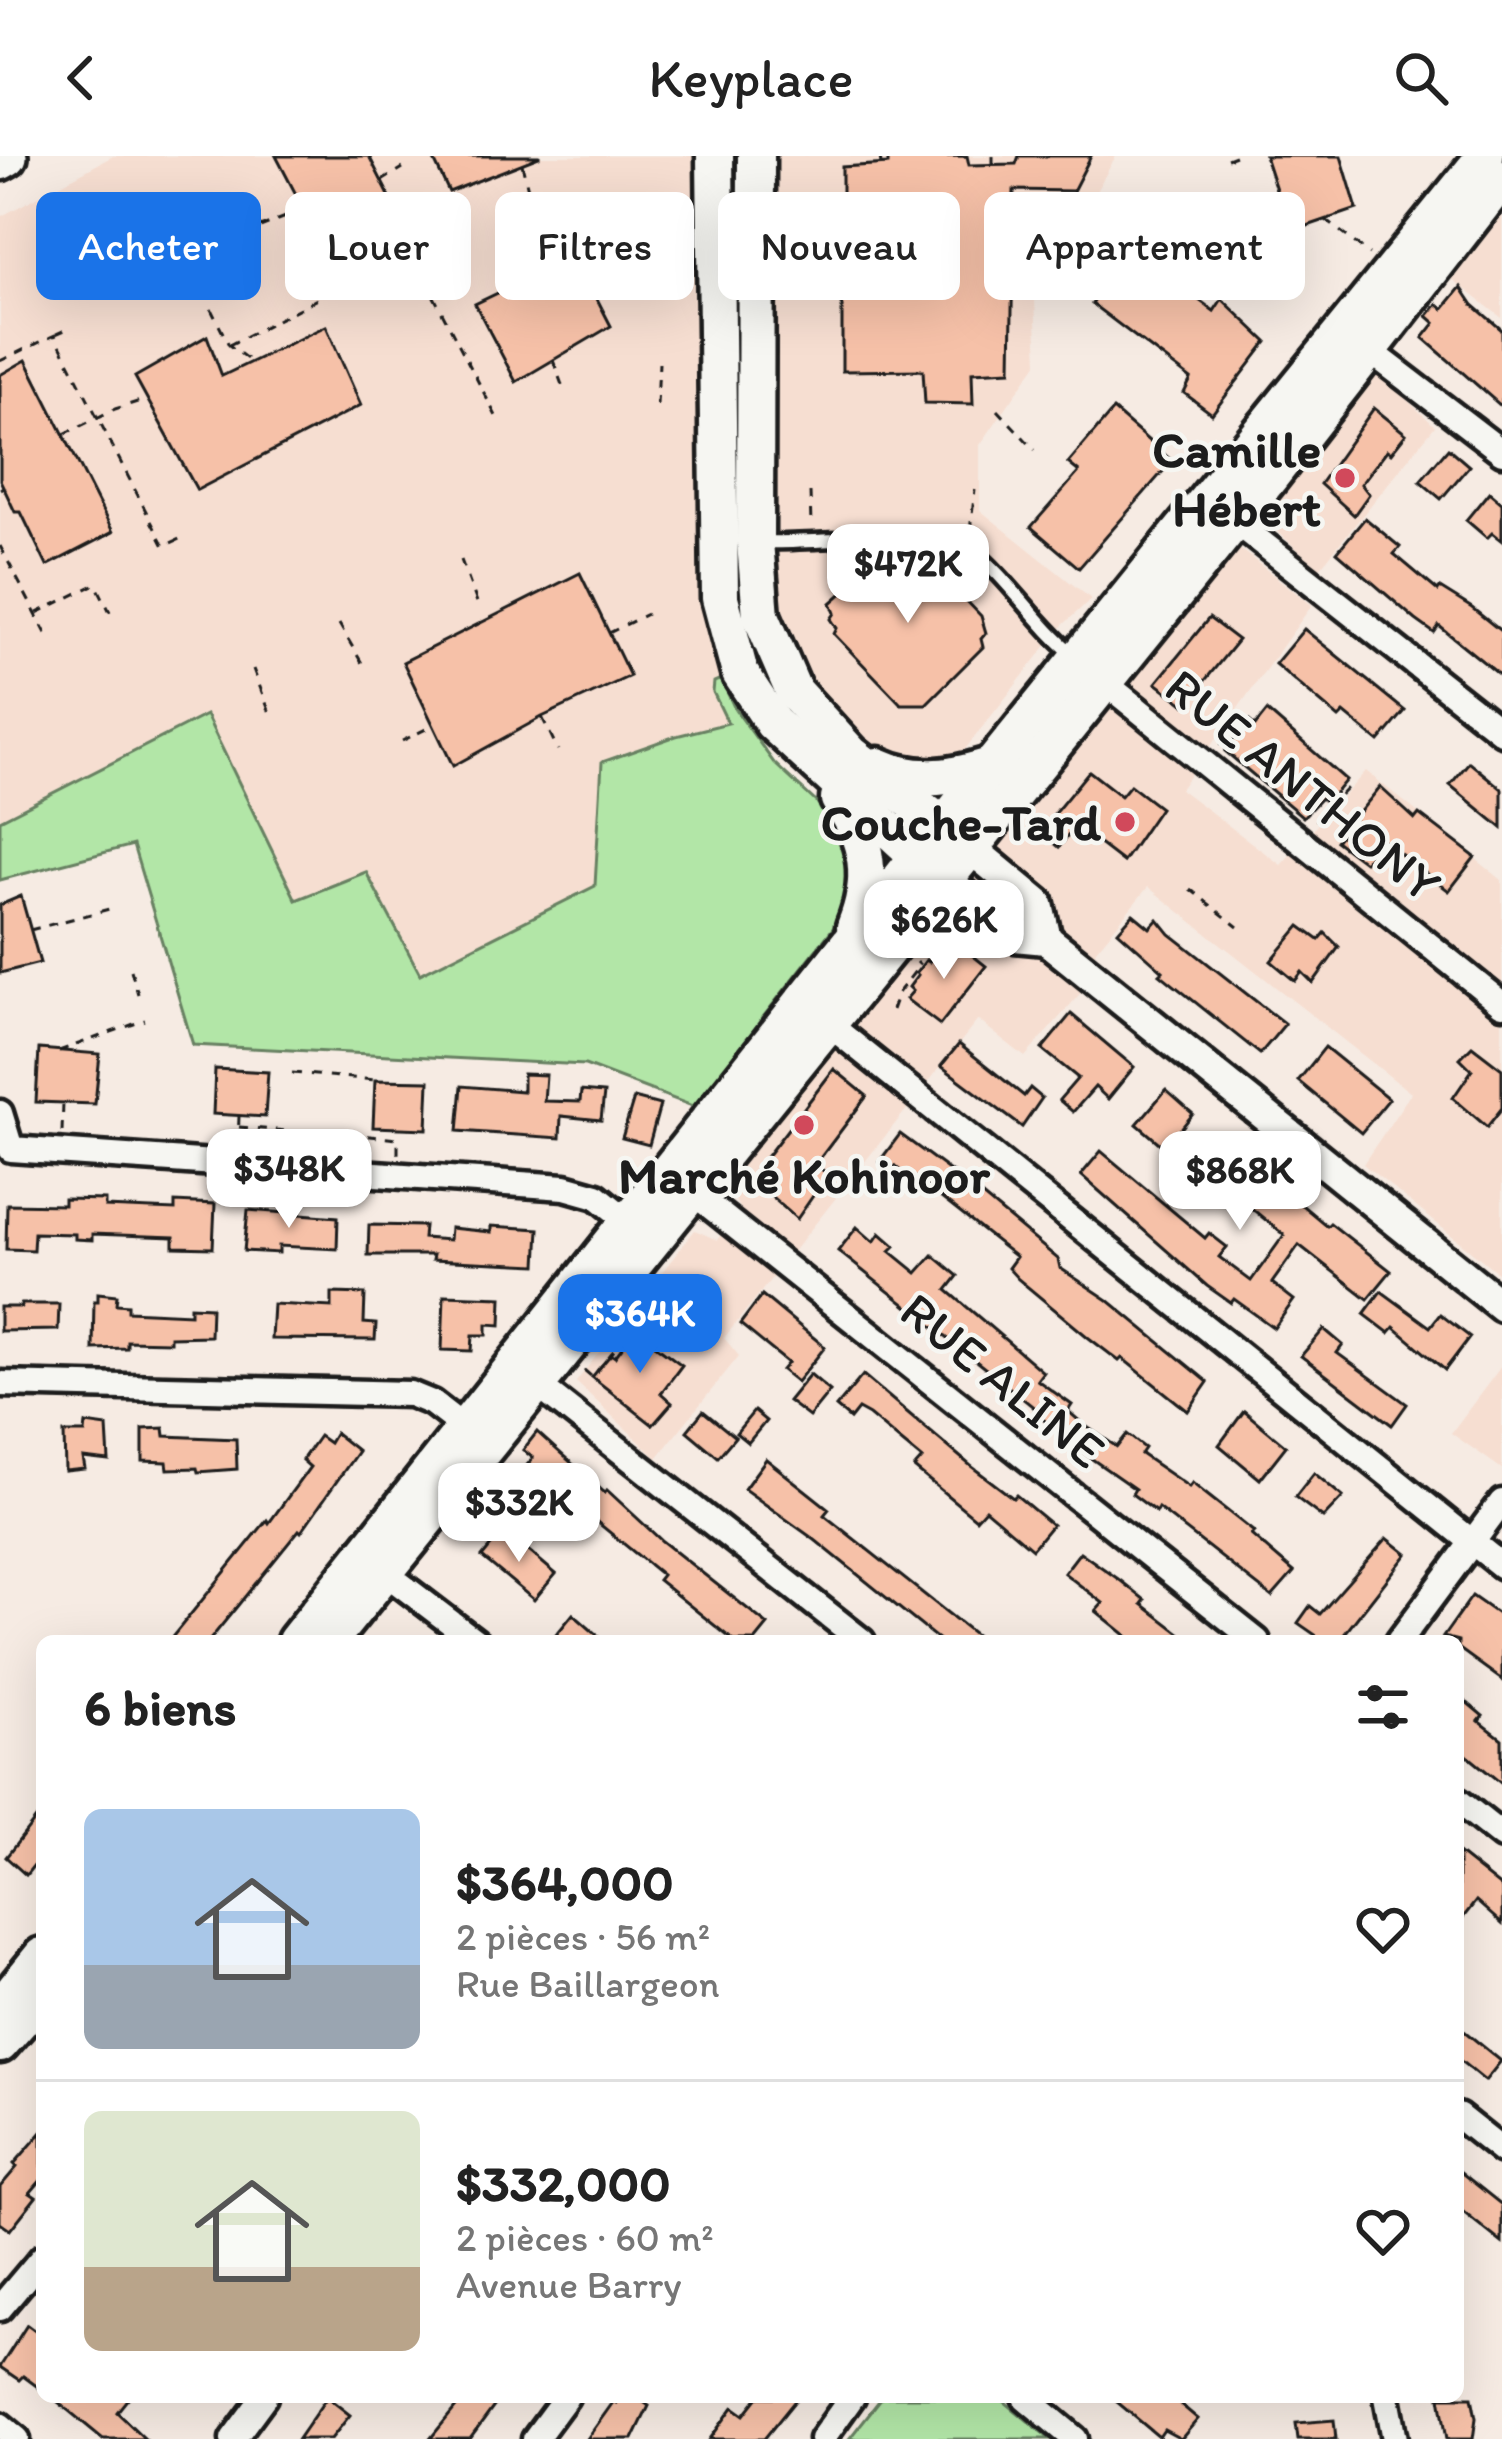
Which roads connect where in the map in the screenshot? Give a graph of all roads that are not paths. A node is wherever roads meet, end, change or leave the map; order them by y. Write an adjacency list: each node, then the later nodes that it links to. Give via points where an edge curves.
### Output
1 (716, 156): 6 (main road)
2 (756, 156): 6 (main road)
3 (1485, 156): 10 (main road)
4 (1502, 178): 5 (main road)
5 (1369, 350): 7 (street); 8 (main road)
6 (737, 362): 9 (main road); 13 (main road, via 720,598 740,673 773,723)
7 (1502, 452)
8 (1233, 520): 10 (main road); 11 (street)
9 (754, 542): 10 (lane, via 940,537 968,546); 12 (main road, via 761,616 794,692)
10 (1092, 671): 14 (main road); 15 (main road); 19 (street, RUE ANTHONY)
11 (1502, 732)
12 (851, 754): 14 (main road, via 927,778); 15 (main road)
13 (813, 762): 16 (main road); 18 (main road, via 850,814 868,863 866,899)
14 (996, 764): 15 (main road)
15 (957, 836): 16 (main road); 17 (street, via 1038,904)
16 (930, 868): 17 (street, via 1015,936); 18 (main road); 20 (main road)
17 (1046, 938): 24 (street)
18 (844, 954): 23 (main road)
19 (1502, 1004)
20 (826, 1022): 22 (main road); 29 (street)
21 (0, 1113): 23 (street, via 11,1149 577,1189)
22 (691, 1191): 23 (main road); 36 (street, RUE ALINE)
23 (640, 1231): 26 (main road); 27 (main road)
24 (1502, 1306)
25 (0, 1384): 27 (street, via 410,1394)
26 (536, 1384): 27 (main road); 35 (street)
27 (475, 1437): 30 (main road)
28 (1502, 1502): 29 (street)
29 (1474, 1543): 31 (street); 37 (street)
30 (374, 1564): 32 (main road); 33 (main road); 34 (street)
31 (1502, 1566)
32 (302, 1635)
33 (333, 1635)
34 (467, 1635)
35 (854, 1635)
36 (1249, 1635)
37 (1404, 1635)
38 (1464, 1806): 39 (street)
39 (1502, 1836)
40 (36, 1963): 42 (main road)
41 (36, 2003): 43 (main road)
42 (0, 2008)
43 (0, 2044)
44 (1464, 2121): 45 (street)
45 (1502, 2151)
46 (36, 2265): 47 (street)
47 (0, 2308)
48 (259, 2403): 55 (street)
49 (562, 2403): 56 (street)
50 (848, 2403): 57 (street)
51 (1032, 2403): 58 (street)
52 (1388, 2403): 59 (street)
53 (0, 2426): 54 (street)
54 (17, 2439)
55 (232, 2439)
56 (535, 2439)
57 (822, 2439)
58 (1075, 2439)
59 (1394, 2439)

